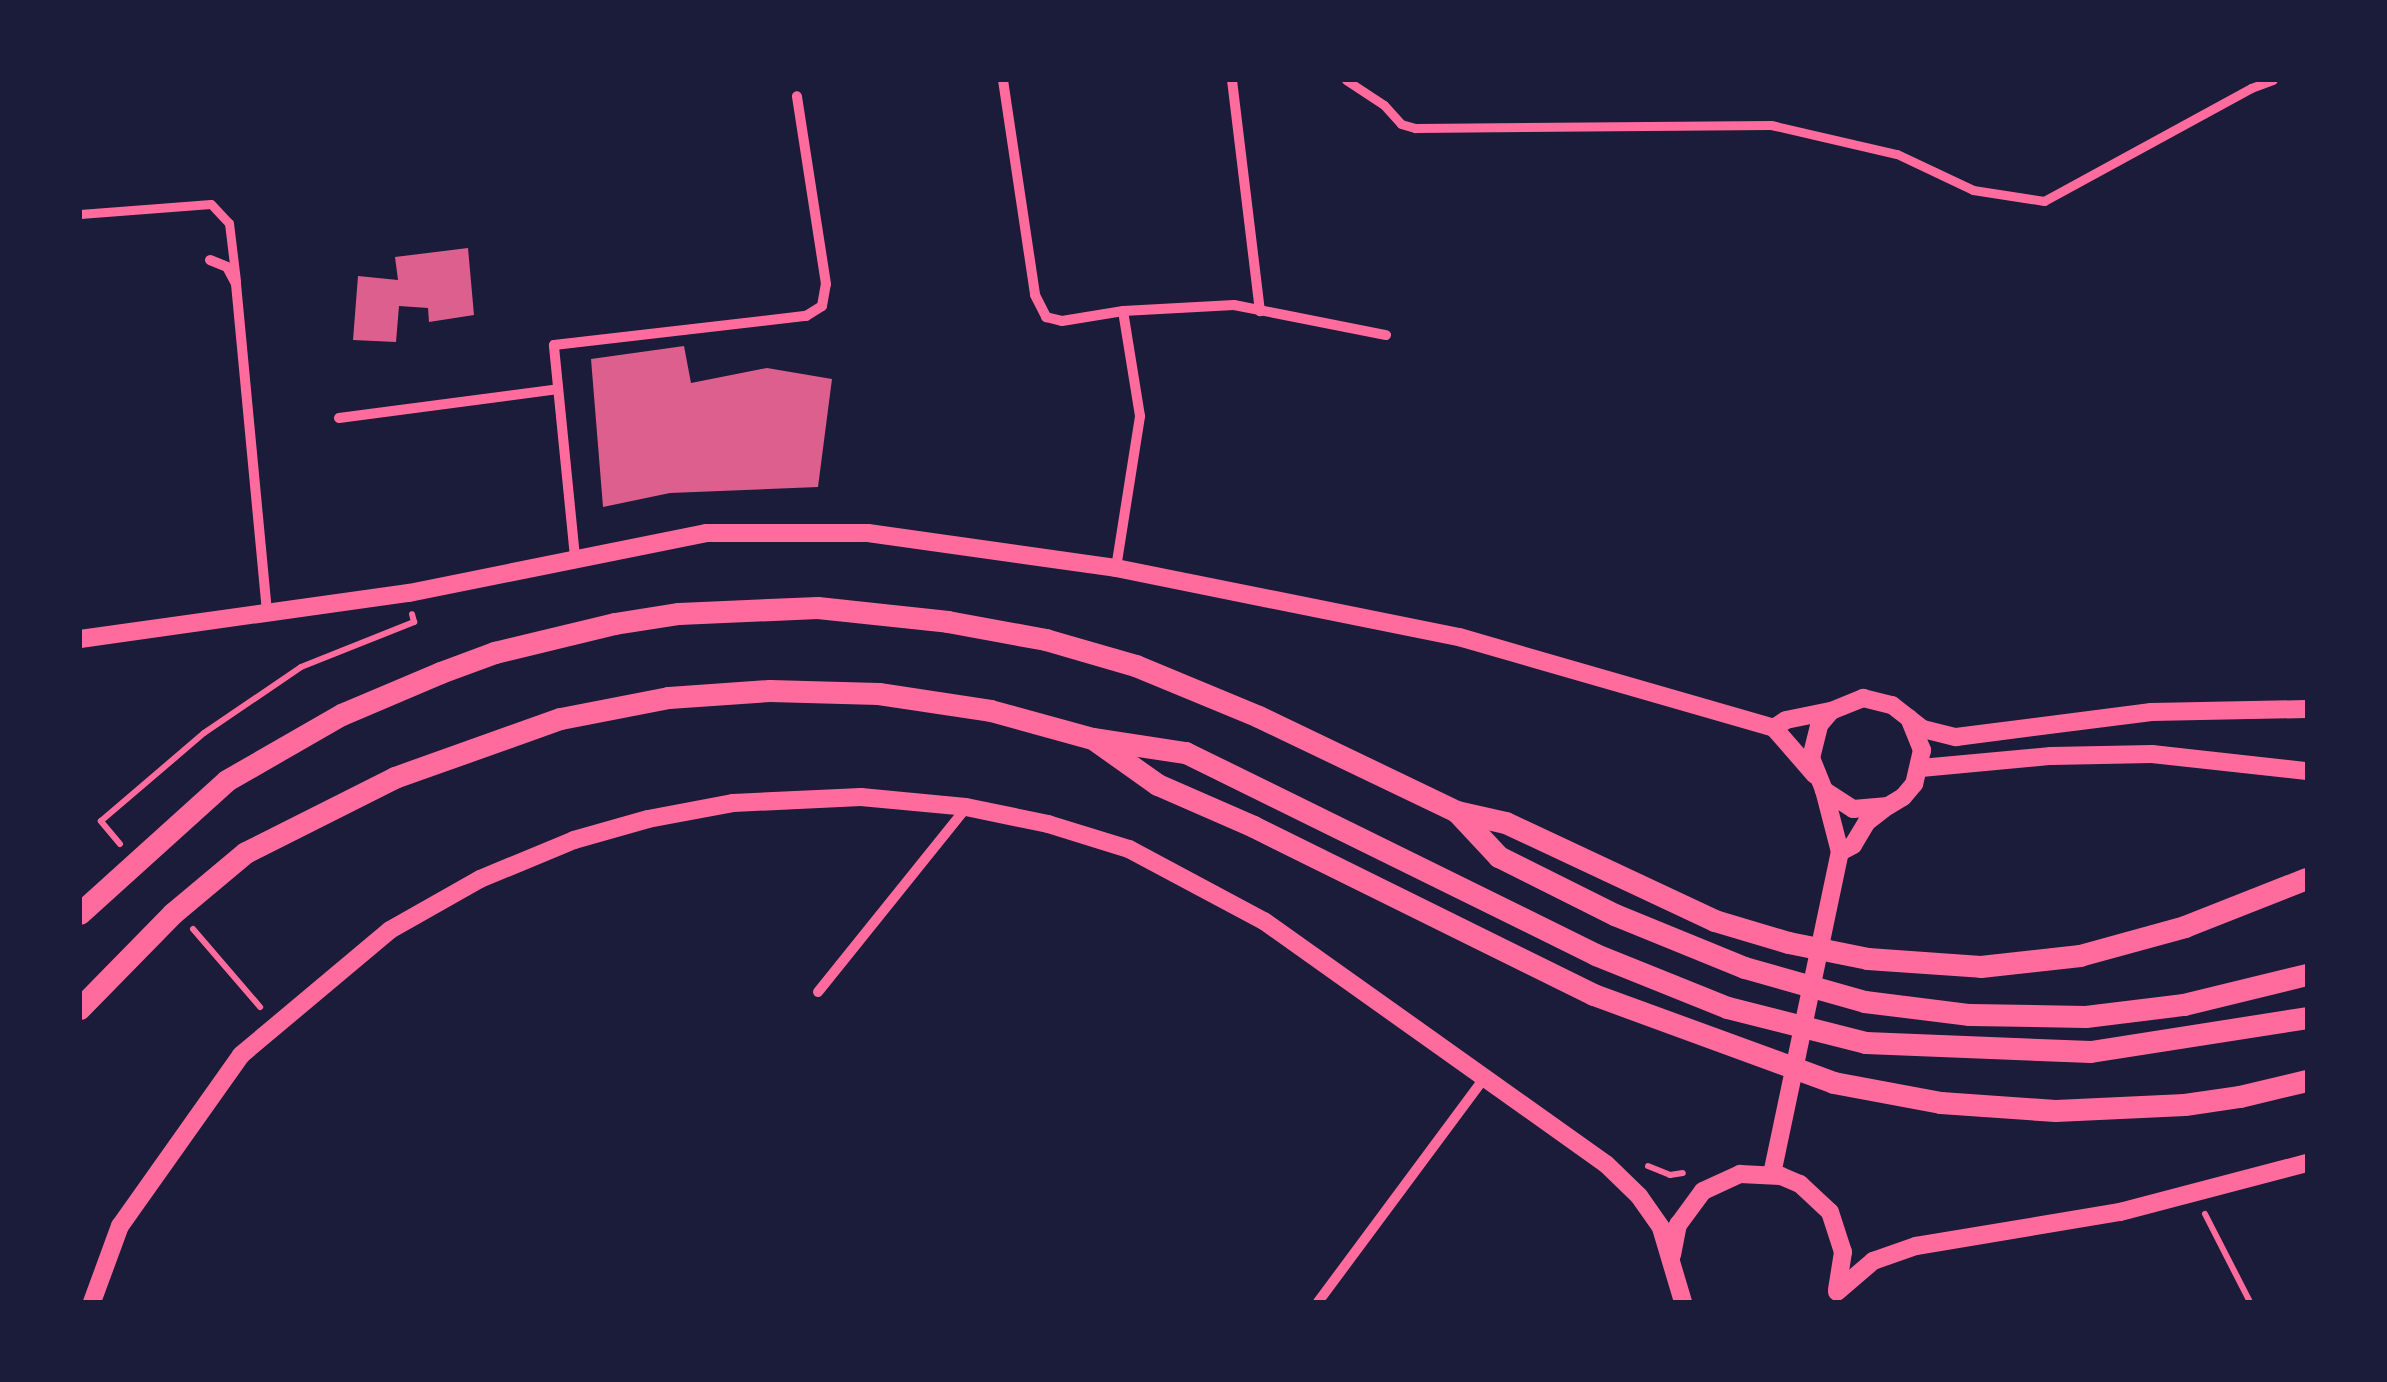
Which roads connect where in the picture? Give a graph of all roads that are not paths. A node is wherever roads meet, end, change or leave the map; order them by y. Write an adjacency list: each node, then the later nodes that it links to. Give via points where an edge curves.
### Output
1 (1002, 80): 9 (street, via 1041,314 1062,320)
2 (1232, 80): 10 (street)
3 (1346, 80): 4 (street, via 1415,128 1771,126 1897,154 1973,190 2044,200)
4 (2274, 80)
5 (797, 96): 12 (street, via 826,294 822,306 806,316 554,346)
6 (80, 214): 8 (street, via 211,204 229,223)
7 (210, 260): 8 (street, via 227,267)
8 (236, 284): 16 (street)
9 (1124, 310): 10 (street, via 1208,304); 15 (street, via 1140,416)
10 (1260, 311): 11 (street)
11 (1386, 335)
12 (558, 389): 13 (street); 14 (street)
13 (339, 418)
14 (576, 557): 15 (street, via 706,533 868,533); 16 (street)
15 (1116, 568): 21 (street, via 1459,637)
16 (268, 614): 17 (street)
17 (80, 639)
18 (2307, 710): 20 (street, via 2152,712 1956,736 1923,729)
19 (1831, 711): 20 (street, via 1863,698 1892,705); 21 (street); 25 (street, via 1812,741)
20 (1909, 718): 23 (street, via 1922,750)
21 (1774, 728): 25 (street)
22 (1093, 739): 34 (highway, via 991,710 878,694 770,691 669,698 561,719 396,778 246,853 173,914); 35 (highway, via 1186,754 1596,955 1728,1008 1866,1043 2091,1052); 37 (highway, via 1158,785 1594,995 1834,1083 1941,1103 2056,1111 2184,1104)
23 (1921, 768): 24 (street, via 2152,754); 26 (street, via 1914,784)
24 (2307, 771)
25 (1820, 783): 26 (street, via 1854,808); 29 (street)
26 (1888, 806): 29 (street)
27 (966, 807): 33 (street); 36 (street, via 1129,849 1204,885); 42 (street, via 792,798 648,819 574,840 480,879 390,930 241,1054 120,1226)
28 (1456, 812): 30 (highway, via 1506,823 1716,921 1868,958 1944,964 2015,966 2080,956 2186,928); 31 (highway, via 1259,717 1136,666 1046,640 818,608 679,614 495,653 342,715 227,781); 32 (highway, via 1500,857 1615,915 1745,968 1865,1002 1970,1015 2086,1017 2184,1005)
29 (1838, 861): 39 (street)
30 (2307, 879)
31 (80, 914)
32 (2307, 975)
33 (818, 992)
34 (80, 1009)
35 (2307, 1018)
36 (1486, 1076): 40 (street, via 1640,1196 1661,1228); 43 (street)
37 (2307, 1081)
38 (2307, 1163): 41 (street, via 2120,1212 1916,1246 1873,1261)
39 (1772, 1174): 40 (street, via 1740,1174 1701,1193 1678,1224); 41 (street, via 1800,1184 1830,1212 1843,1252)
40 (1672, 1266): 44 (street)
41 (1834, 1297)
42 (92, 1302)
43 (1318, 1302)
44 (1684, 1302)

